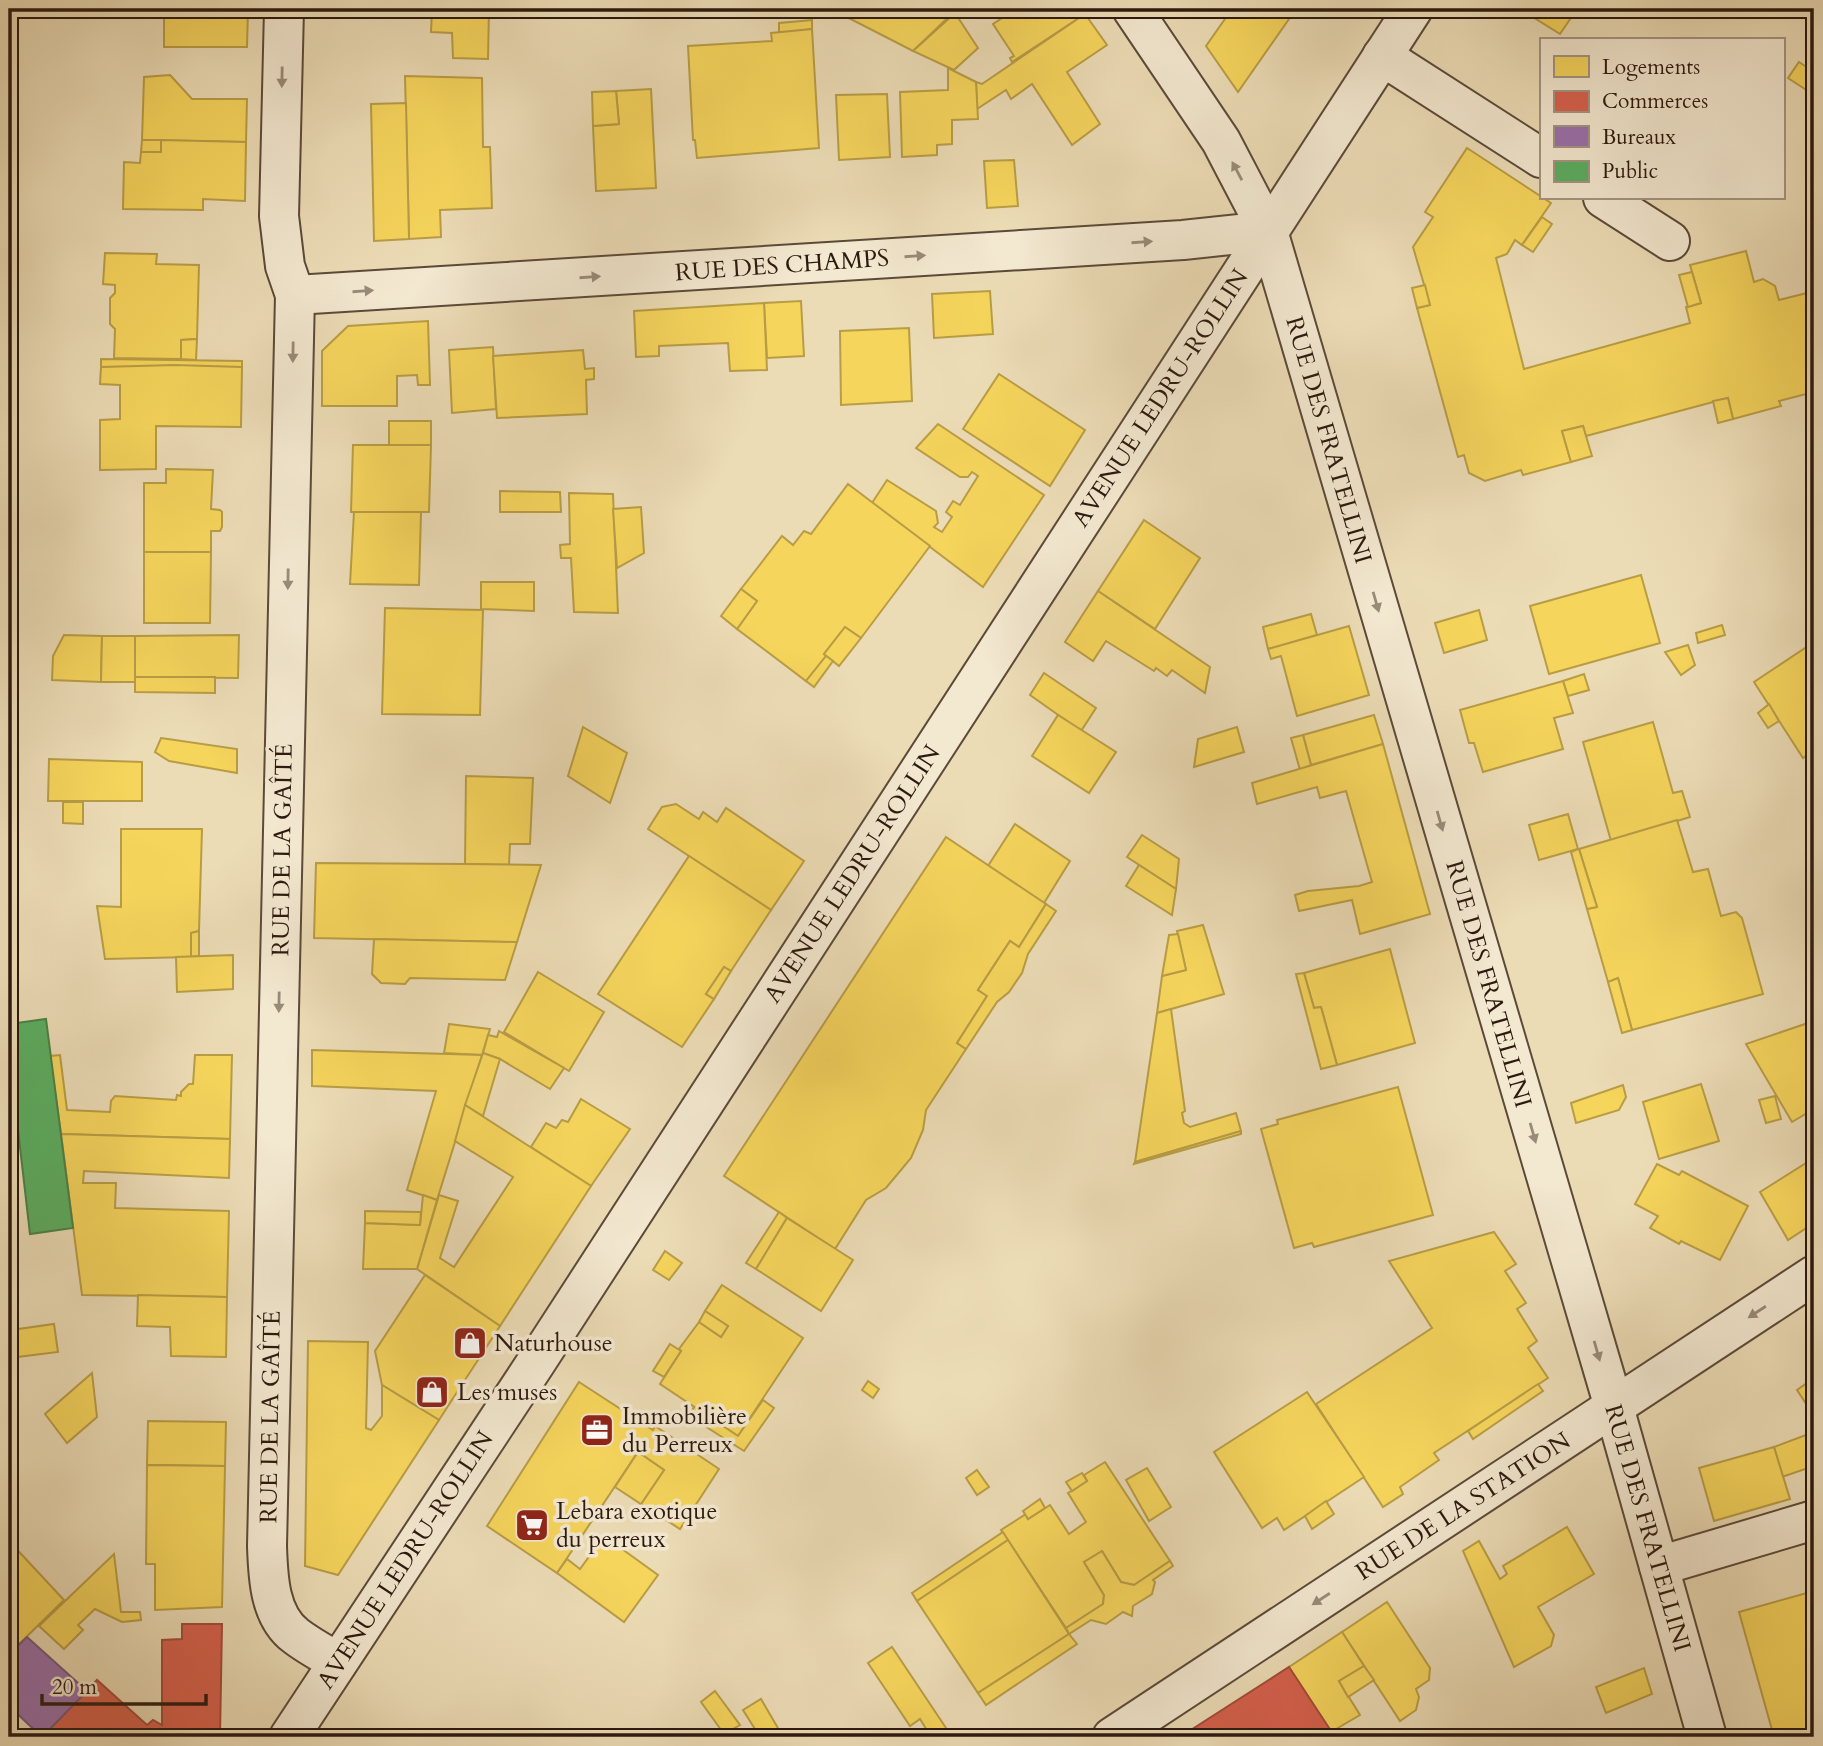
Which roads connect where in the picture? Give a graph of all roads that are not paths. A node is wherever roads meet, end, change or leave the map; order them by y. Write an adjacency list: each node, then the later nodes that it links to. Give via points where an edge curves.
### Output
1 (284, 9): 9 (street, RUE DE LA GAÎTÉ, one-way to 9, via 279,216 285,266)
2 (1132, 9): 7 (street, RUE DES FRATELLINI, one-way to 2, via 1221,141)
3 (1413, 9): 4 (street, AVENUE LEDRU-ROLLIN)
4 (1382, 56): 5 (street); 7 (street, AVENUE LEDRU-ROLLIN)
5 (1540, 157)
6 (1606, 200): 8 (street)
7 (1268, 231): 9 (street, RUE DES CHAMPS, one-way to 7); 11 (street, RUE DES FRATELLINI, one-way to 11); 14 (street, AVENUE LEDRU-ROLLIN)
8 (1670, 241)
9 (295, 295): 14 (street, RUE DE LA GAÎTÉ, one-way to 14, via 267,1546 273,1601 282,1622 294,1635)
10 (1814, 1275): 11 (street, RUE DE LA STATION, one-way to 11)
11 (1614, 1407): 13 (street, RUE DES FRATELLINI); 16 (street, RUE DE LA STATION, one-way to 16)
12 (1814, 1520): 13 (street)
13 (1659, 1566): 17 (street, RUE DES FRATELLINI)
14 (338, 1662): 15 (street, AVENUE LEDRU-ROLLIN)
15 (289, 1737)
16 (1112, 1737)
17 (1707, 1737)

